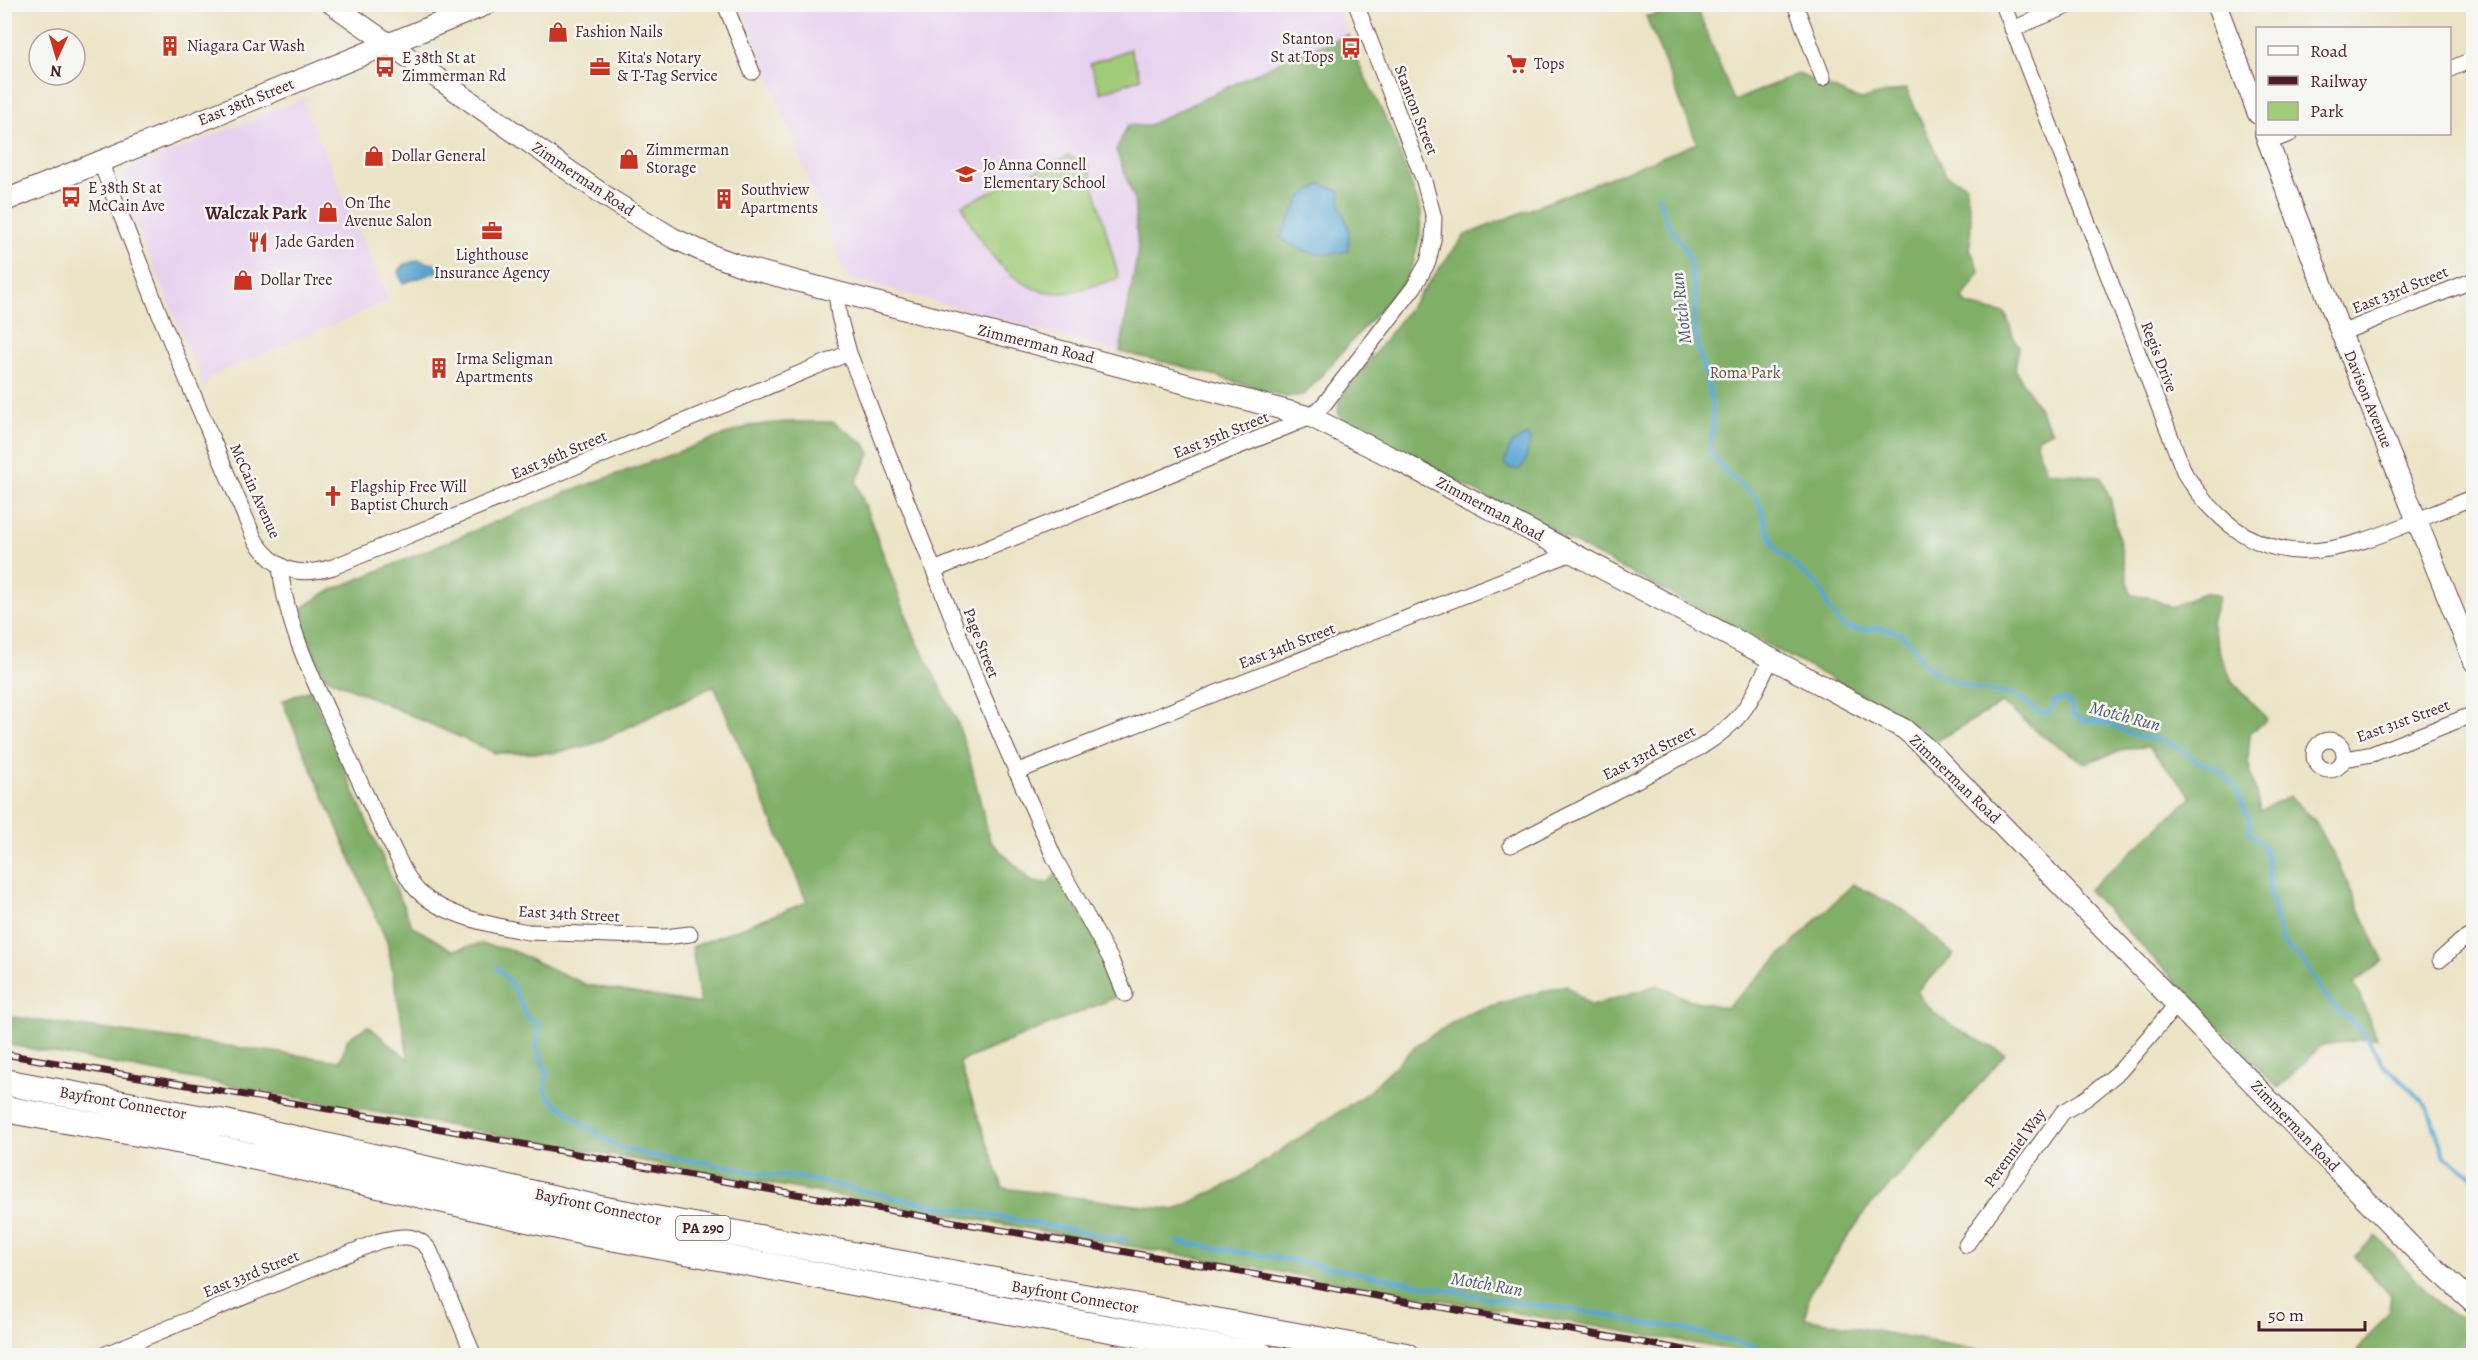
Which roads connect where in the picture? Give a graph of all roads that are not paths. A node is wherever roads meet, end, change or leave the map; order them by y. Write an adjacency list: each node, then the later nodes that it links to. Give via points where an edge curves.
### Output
1 (332, 4): 10 (street, Zimmerman Road)
2 (487, 4): 10 (main road, East 38th Street)
3 (725, 4): 13 (street)
4 (1356, 4): 20 (street, Stanton Street, via 1424,181)
5 (1795, 4): 14 (street)
6 (2003, 4): 9 (street, Regis Drive)
7 (2073, 4): 9 (street)
8 (2216, 4): 15 (street)
9 (2012, 29): 27 (street, Regis Drive, via 2185,474 2198,494 2239,532 2294,551 2334,549)
10 (389, 44): 18 (main road, East 38th Street); 22 (street, Zimmerman Road, via 608,198 673,238 747,268)
11 (2474, 59): 12 (street)
12 (2451, 69)
13 (752, 72)
14 (1823, 78)
15 (2256, 109)
16 (2284, 135): 17 (street)
17 (2266, 138): 23 (street, Davison Avenue)
18 (100, 161): 19 (main road, East 38th Street); 29 (street, McCain Avenue, via 167,334 255,540 265,556)
19 (4, 201)
20 (1434, 231): 25 (street, East 35th Street, via 1428,262 1414,287)
21 (2474, 280): 23 (street, East 33rd Street)
22 (836, 292): 24 (street, Page Street); 25 (street, Zimmerman Road)
23 (2341, 333): 27 (street, Davison Avenue)
24 (849, 353): 29 (street, East 36th Street, via 333,567 309,573 294,572); 30 (street, Page Street)
25 (1311, 417): 28 (street, Zimmerman Road); 30 (street, East 35th Street)
26 (2474, 497): 27 (street, Regis Drive)
27 (2416, 519): 32 (street, Davison Avenue)
28 (1572, 553): 31 (street, Zimmerman Road); 35 (street, East 34th Street)
29 (280, 565): 37 (street, East 34th Street, via 288,611 320,693 375,816 418,891 448,910 538,934)
30 (934, 570): 35 (street, Page Street)
31 (1771, 659): 36 (street, East 33rd Street, via 1739,720 1723,733); 41 (street, Zimmerman Road, via 1904,729 1919,741)
32 (2474, 663)
33 (2474, 714): 34 (street, East 31st Street, via 2372,754)
34 (2344, 759)
35 (1016, 772): 40 (street, Page Street, via 1054,857 1111,960)
36 (1511, 845)
37 (690, 934)
38 (2474, 934): 39 (street)
39 (2440, 960)
40 (1125, 994)
41 (2177, 1004): 44 (street, Perenniel Way, via 2120,1071 2063,1112); 45 (street, Zimmerman Road, via 2413,1248)
42 (4, 1082): 49 (highway, Bayfront Connector / PA 290, via 225,1123 595,1208)
43 (4, 1109): 48 (highway, Bayfront Connector / PA 290, via 199,1144 589,1233)
44 (1966, 1245)
45 (2474, 1303)
46 (101, 1356): 47 (street, East 33rd Street, via 393,1237 417,1238 425,1243)
47 (474, 1356)
48 (1262, 1356)
49 (1406, 1356)

